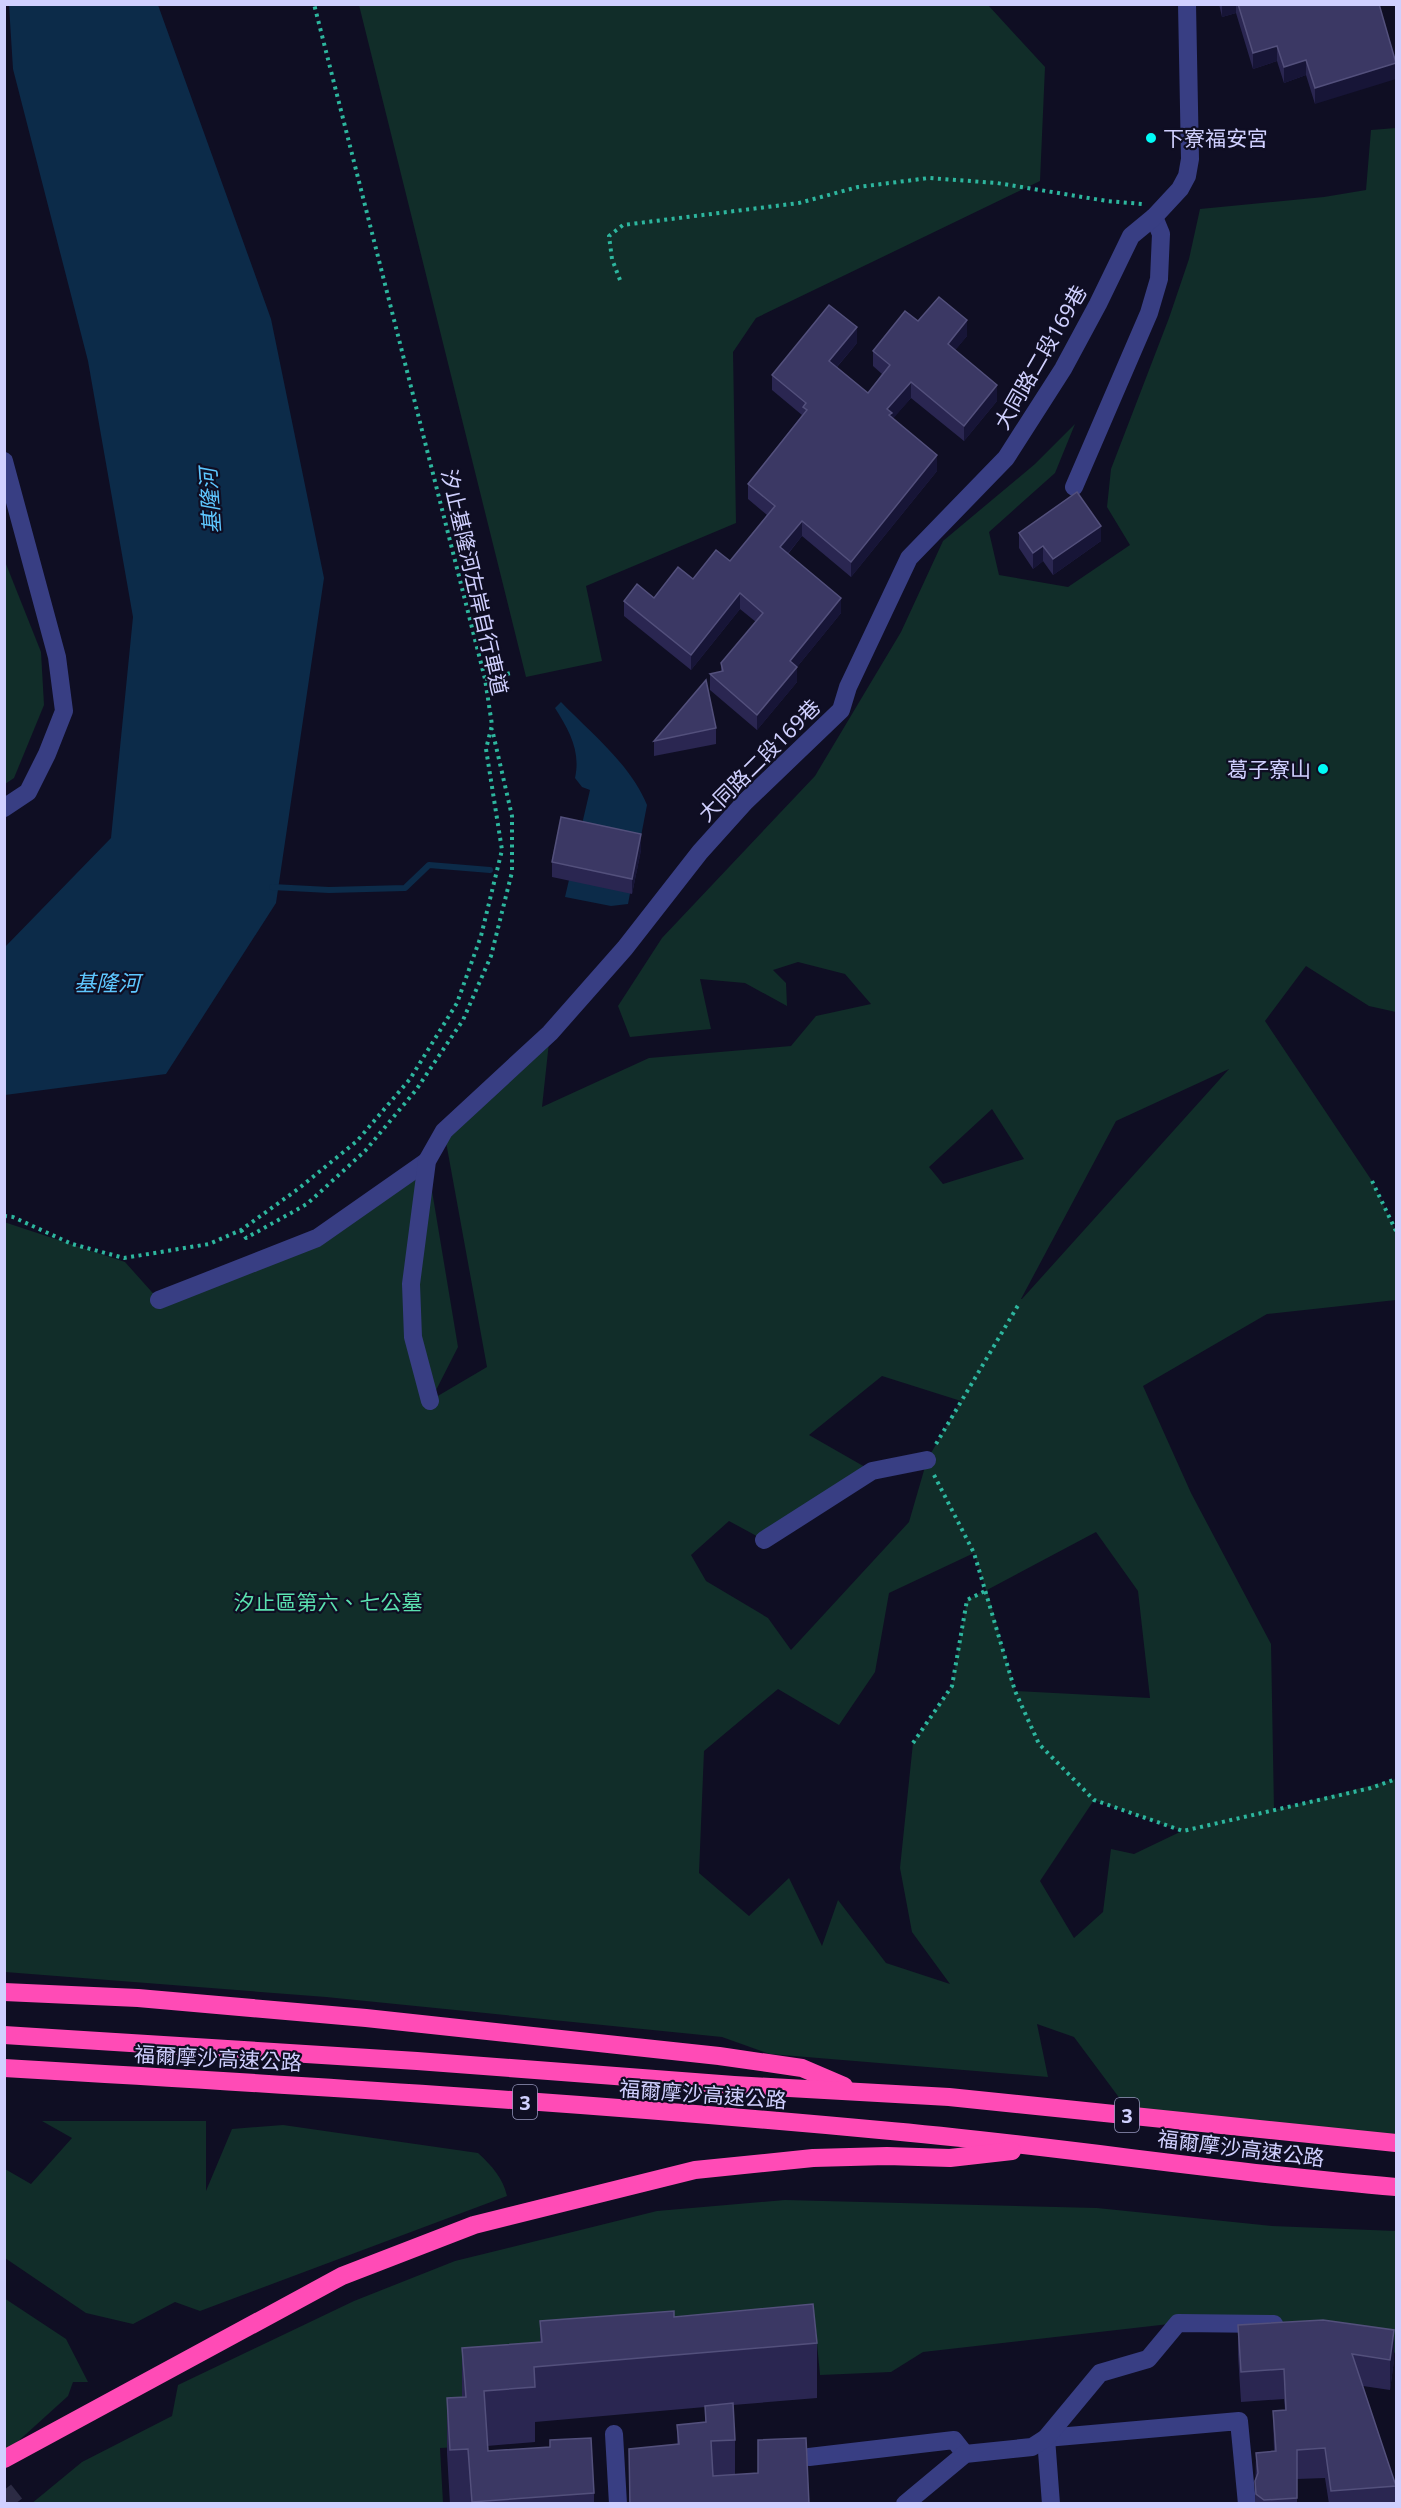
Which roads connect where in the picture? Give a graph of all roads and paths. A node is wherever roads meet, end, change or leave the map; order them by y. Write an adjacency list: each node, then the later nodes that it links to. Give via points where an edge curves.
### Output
1 (314, 4): 8 (path, 汐止基隆河左岸自行車道)
2 (1187, 4): 3 (street, 大同路二段169巷, via 1190,159 1184,182)
3 (1159, 211): 4 (path, via 997,183 929,178 858,187 799,203 623,225 609,236); 6 (street, via 1159,279 1149,313); 11 (street, 大同路二段169巷, via 1131,236 1063,369 1006,458 909,558 848,687 841,710 745,802 550,1032 444,1131)
4 (620, 280)
5 (4, 461): 10 (street, via 57,657 64,711 28,792)
6 (1074, 487)
7 (511, 673): 8 (path)
8 (485, 679): 9 (path, 汐止基隆河左岸自行車道)
9 (492, 725): 14 (path, 汐止基隆河左岸自行車道, via 486,749 502,850 481,936 457,1003 410,1079 357,1141); 14 (path, via 512,816 512,872 491,956 463,1020 416,1090 364,1150 307,1204 246,1238)
10 (4, 808)
11 (427, 1161): 16 (street, via 317,1238); 18 (street, 大同路二段169巷, via 411,1284 413,1337)
12 (1372, 1181): 15 (path)
13 (4, 1216): 14 (path, 汐止基隆河左岸自行車道, via 72,1244 124,1258 209,1244)
14 (241, 1230)
15 (1396, 1231)
16 (159, 1300)
17 (1020, 1302): 19 (path)
18 (430, 1401)
19 (927, 1460): 20 (street, via 872,1471); 21 (path, via 974,1553)
20 (764, 1540)
21 (987, 1590): 22 (path, via 967,1600 952,1686); 23 (path, via 1015,1691 1039,1744 1094,1800 1183,1832)
22 (913, 1743)
23 (1396, 1779)
24 (4, 1992): 27 (highway, via 138,1998 366,2018 719,2056 802,2068)
25 (4, 2035): 27 (highway, 福爾摩沙高速公路 / 3)
26 (4, 2068): 29 (highway, 福爾摩沙高速公路 / 3, via 442,2096 880,2130)
27 (856, 2092): 28 (highway, 福爾摩沙高速公路 / 3, via 950,2097)
28 (1396, 2143)
29 (1044, 2147): 30 (highway, 福爾摩沙高速公路 / 3, via 1284,2178); 36 (highway, via 950,2158 813,2158 695,2170 474,2225 342,2276)
30 (1396, 2187)
31 (1288, 2325): 33 (street, via 1178,2323 1148,2359 1100,2373)
32 (614, 2434): 37 (street)
33 (1046, 2438): 34 (street, via 1032,2447); 39 (street); 40 (street, via 1239,2421)
34 (965, 2454): 35 (street, via 954,2440); 38 (street)
35 (808, 2457)
36 (8, 2459)
37 (618, 2504)
38 (905, 2504)
39 (1051, 2504)
40 (1247, 2504)

